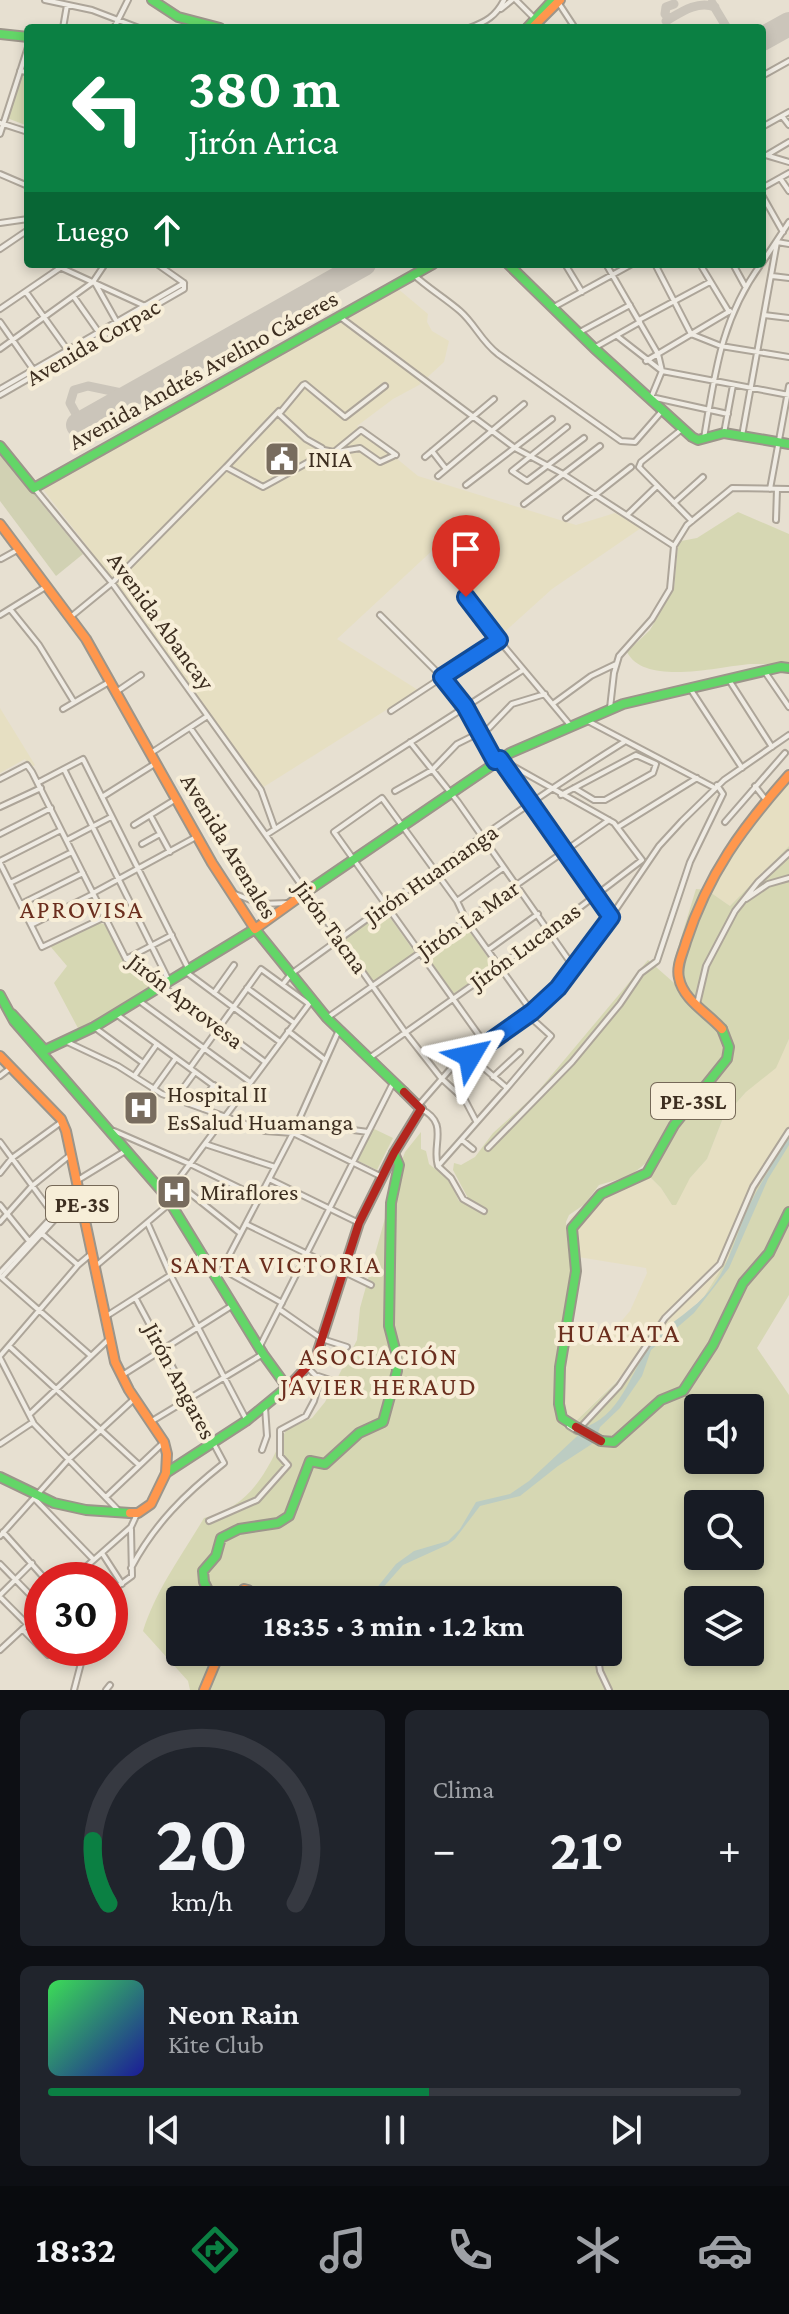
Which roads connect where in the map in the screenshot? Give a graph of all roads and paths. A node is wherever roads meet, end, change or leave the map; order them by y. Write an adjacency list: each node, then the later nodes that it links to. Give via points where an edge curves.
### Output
1 (45, 0): 7 (street)
2 (128, 0): 9 (street)
3 (152, 0): 13 (main road, via 178,17)
4 (504, 0): 8 (street)
5 (514, 0): 8 (street); 15 (street)
6 (557, 0): 16 (main road); 17 (street)
7 (67, 5): 9 (street); 10 (street)
8 (499, 11): 14 (street)
9 (117, 20): 11 (street); 12 (street)
10 (64, 24)
11 (116, 24)
12 (128, 24)
13 (205, 24)
14 (480, 24)
15 (530, 24)
16 (532, 24)
17 (572, 24)
18 (0, 35): 19 (main road)
19 (24, 37)
20 (24, 59): 22 (street)
21 (789, 61): 24 (street)
22 (20, 71): 23 (street); 27 (street)
23 (24, 72)
24 (766, 74)
25 (789, 112): 26 (street)
26 (782, 116): 28 (street); 29 (street)
27 (2, 124): 30 (street); 31 (street)
28 (766, 125)
29 (789, 125)
30 (24, 131)
31 (0, 134)
32 (789, 142): 33 (street)
33 (766, 153)
34 (766, 155): 35 (street)
35 (789, 162)
36 (789, 173): 38 (street)
37 (0, 174): 39 (street)
38 (780, 178): 40 (street); 41 (street)
39 (24, 184)
40 (766, 186)
41 (789, 191)
42 (766, 202): 46 (street)
43 (24, 220): 45 (street)
44 (789, 222): 46 (street)
45 (0, 223)
46 (783, 232): 48 (street)
47 (24, 233): 50 (street)
48 (777, 242): 49 (street); 51 (street); 66 (street)
49 (789, 244)
50 (0, 249)
51 (766, 255)
52 (60, 268): 68 (street); 71 (street)
53 (103, 268): 68 (street)
54 (162, 268): 76 (street, Avenida Corpac, via 184,286)
55 (426, 268): 64 (main road, Avenida Andrés Avelino Cáceres)
56 (516, 268): 77 (main road)
57 (567, 268): 72 (street)
58 (609, 268): 65 (street)
59 (625, 268): 65 (street)
60 (657, 268): 74 (street)
61 (702, 268): 69 (street)
62 (735, 268): 70 (street)
63 (757, 268): 70 (street)
64 (414, 275): 82 (main road, Avenida Andrés Avelino Cáceres); 114 (street, via 459,310 483,343 621,441 635,442)
65 (613, 275): 72 (street); 75 (street)
66 (771, 276): 67 (street); 80 (street)
67 (789, 278)
68 (94, 282): 73 (street); 76 (street); 86 (street)
69 (710, 282): 74 (street); 79 (street)
70 (745, 286): 79 (street)
71 (26, 292): 78 (street); 81 (street)
72 (582, 292): 77 (street)
73 (74, 297): 81 (street); 88 (street)
74 (673, 302): 84 (street); 89 (street)
75 (630, 305): 84 (street); 87 (street)
76 (146, 308): 86 (street, Avenida Corpac)
77 (552, 308): 87 (main road)
78 (0, 309)
79 (730, 311): 89 (street); 92 (street)
80 (764, 315): 83 (street); 96 (street)
81 (43, 317): 91 (street); 95 (street)
82 (340, 317): 116 (street); 144 (main road, Avenida Andrés Avelino Cáceres)
83 (789, 318)
84 (639, 321): 90 (street); 97 (street)
85 (0, 322): 91 (street)
86 (118, 324): 88 (street, Avenida Corpac)
87 (578, 333): 93 (main road)
88 (101, 334): 95 (street, Avenida Corpac)
89 (691, 334): 92 (street); 97 (street)
90 (617, 336): 93 (street); 99 (street)
91 (12, 340): 94 (street); 101 (street)
92 (721, 346): 96 (street); 102 (street)
93 (594, 348): 109 (main road)
94 (0, 349)
95 (69, 352): 101 (street, Avenida Corpac)
96 (758, 352): 98 (street); 106 (street)
97 (658, 354): 99 (street); 100 (street)
98 (789, 357)
99 (646, 361): 100 (street)
100 (662, 371): 102 (street); 109 (street)
101 (35, 372): 107 (street, Avenida Corpac)
102 (714, 381): 103 (street); 112 (street)
103 (733, 385): 106 (street); 115 (street)
104 (385, 386): 113 (street, via 347,417 305,384)
105 (789, 386): 108 (street)
106 (751, 388): 108 (street); 122 (street)
107 (0, 392)
108 (788, 395): 125 (street)
109 (650, 398): 112 (street); 114 (main road)
110 (494, 399): 116 (street)
111 (524, 404): 120 (street)
112 (709, 409): 115 (street); 124 (street)
113 (279, 411): 130 (street); 136 (street)
114 (662, 411): 119 (main road)
115 (728, 414): 121 (street)
116 (473, 416): 120 (street); 131 (street)
117 (552, 419): 129 (street)
118 (567, 427): 134 (street)
119 (682, 429): 124 (main road); 143 (street, via 639,465)
120 (493, 432): 129 (street); 138 (street)
121 (724, 433): 122 (main road); 124 (main road)
122 (742, 436): 125 (main road)
123 (584, 438): 135 (street)
124 (703, 439)
125 (779, 442): 126 (main road); 145 (street)
126 (789, 444)
127 (0, 446): 144 (main road, Avenida Abancay)
128 (600, 446): 139 (street)
129 (515, 448): 134 (street); 142 (street)
130 (324, 450): 132 (street); 136 (street, via 319,458 263,487)
131 (432, 451): 133 (street); 138 (street)
132 (334, 452): 132 (street, via 360,448 380,462 396,455 361,430)
133 (425, 457)
134 (531, 457): 135 (street); 135 (street, via 512,471 527,481)
135 (547, 465): 139 (street)
136 (226, 467): 159 (street)
137 (631, 467): 147 (street)
138 (446, 469): 140 (street)
139 (563, 474): 147 (street); 149 (street)
140 (438, 476)
141 (703, 477): 148 (street)
142 (466, 485)
143 (657, 486): 148 (street); 150 (street)
144 (34, 488): 159 (street, Avenida Abancay)
145 (774, 489): 146 (street); 152 (street); 153 (street, via 732,488)
146 (789, 489)
147 (595, 495): 150 (street); 151 (street)
148 (674, 503): 153 (street)
149 (524, 504)
150 (627, 515): 156 (street)
151 (566, 518)
152 (776, 520)
153 (692, 521): 156 (street)
154 (0, 524): 157 (main road, Avenida Arenales)
155 (457, 542): 165 (street, via 466,597)
156 (674, 546): 166 (street, via 670,589)
157 (19, 549): 158 (street); 160 (main road, Avenida Arenales)
158 (1, 559)
159 (112, 583): 164 (street); 184 (street, Avenida Abancay)
160 (47, 586): 161 (street); 164 (main road, Avenida Arenales)
161 (10, 609): 162 (street); 177 (street)
162 (0, 615)
163 (380, 615): 171 (street)
164 (71, 617): 173 (main road, Avenida Arenales)
165 (499, 640): 168 (street); 171 (street)
166 (616, 664): 178 (street); 182 (street)
167 (789, 668): 169 (main road)
168 (523, 670): 176 (street); 179 (street)
169 (765, 672): 172 (main road); 180 (street)
170 (141, 675): 175 (street)
171 (442, 677): 179 (street); 183 (street)
172 (729, 680): 174 (main road); 192 (street)
173 (112, 681): 175 (main road, Avenida Arenales); 177 (street)
174 (690, 688): 182 (main road); 197 (street)
175 (117, 691): 193 (main road, Avenida Arenales)
176 (545, 694): 178 (street); 188 (street, via 512,704)
177 (74, 702): 181 (street)
178 (554, 703): 186 (street)
179 (465, 706): 188 (street); 190 (street)
180 (789, 707)
181 (63, 709)
182 (610, 709): 185 (main road)
183 (391, 711)
184 (206, 717): 187 (street); 225 (street, Avenida Abancay, via 261,790)
185 (584, 719): 186 (main road); 191 (street)
186 (570, 725): 195 (main road)
187 (191, 729): 193 (street); 229 (street, Jirón Tacna)
188 (481, 733): 195 (street); 199 (street, via 457,744)
189 (789, 735): 192 (street)
190 (410, 742): 199 (street); 225 (street)
191 (624, 742): 201 (street); 207 (street, Jirón Huamanga)
192 (772, 747): 197 (street)
193 (150, 753): 196 (main road, Avenida Arenales)
194 (785, 753): 205 (street)
195 (498, 760): 207 (street); 209 (main road); 214 (street)
196 (156, 763): 211 (street); 212 (main road, Avenida Arenales)
197 (742, 768): 204 (street)
198 (64, 769): 203 (street); 211 (street, via 83,759); 223 (street)
199 (432, 770): 208 (street); 209 (street)
200 (789, 775): 213 (main road, PE-3SL)
201 (697, 778): 204 (street); 224 (street)
202 (0, 779): 203 (street, Jirón Aprovesa, via 27,765)
203 (40, 785): 215 (street); 216 (street, Jirón Aprovesa)
204 (716, 786): 240 (street); 335 (street, via 723,794 690,862 657,961 641,973 572,1062)
205 (755, 786): 213 (street); 220 (street)
206 (574, 788): 206 (street, via 636,755 656,764 653,773 605,800); 210 (street)
207 (549, 789): 210 (street); 214 (street, Jirón Huamanga)
208 (395, 791)
209 (450, 792): 222 (main road); 231 (street)
210 (561, 795): 219 (street)
211 (102, 797): 218 (street)
212 (176, 799): 217 (street); 230 (main road, Avenida Arenales)
213 (766, 800): 285 (main road, PE-3SL, via 719,861 693,915 678,975 682,989)
214 (530, 803): 231 (street, Jirón Huamanga); 234 (street)
215 (0, 807)
216 (51, 808): 226 (street, Jirón Aprovesa); 227 (street)
217 (150, 815): 221 (street); 228 (street)
218 (111, 817): 223 (street); 242 (street)
219 (609, 820): 224 (street); 234 (street, Jirón La Mar)
220 (725, 822)
221 (134, 825)
222 (403, 825): 238 (main road); 238 (street, via 382,798 334,832); 243 (street)
223 (91, 827): 232 (street); 246 (street)
224 (618, 827): 240 (street)
225 (275, 829): 229 (street)
226 (61, 830): 232 (street, Jirón Aprovesa); 239 (street)
227 (0, 834)
228 (160, 834): 233 (street); 236 (street)
229 (266, 835): 250 (street, Jirón Tacna)
230 (196, 837): 236 (street); 249 (main road, Avenida Arenales)
231 (482, 838): 241 (street); 243 (street, Jirón Huamanga)
232 (66, 840): 235 (street, Jirón Aprovesa)
233 (142, 844)
234 (565, 851): 248 (street, Jirón La Mar); 252 (street)
235 (72, 852): 244 (street, Jirón Aprovesa); 247 (street)
236 (170, 853): 242 (street)
237 (789, 853): 255 (street)
238 (353, 858): 250 (main road); 257 (street)
239 (0, 862): 247 (street)
240 (644, 862): 252 (street, Jirón Lucanas); 260 (street)
241 (503, 868): 248 (street); 253 (street)
242 (138, 869): 246 (street); 265 (street)
243 (434, 869): 253 (street); 257 (street, Jirón Huamanga)
244 (83, 873): 251 (street, Jirón Aprovesa); 256 (street)
245 (789, 878): 255 (street, via 768,884)
246 (117, 880): 251 (street); 267 (street)
247 (10, 883): 256 (street)
248 (517, 885): 258 (street); 261 (street, Jirón La Mar)
249 (227, 890): 254 (street, via 261,904); 263 (main road, Avenida Arenales)
250 (304, 892): 254 (main road); 266 (street, Jirón Tacna)
251 (93, 894): 259 (street, Jirón Aprovesa); 262 (street)
252 (596, 895): 260 (street); 264 (street, Jirón Lucanas)
253 (457, 901): 261 (street)
254 (291, 903): 263 (main road)
255 (741, 903): 285 (street, via 706,966)
256 (21, 904): 262 (street)
257 (386, 906): 266 (street, Jirón Huamanga); 269 (street)
258 (538, 914): 264 (street); 268 (street)
259 (105, 917): 262 (street, via 42,947); 270 (street, Jirón Aprovesa)
260 (611, 917): 273 (street)
261 (466, 920): 268 (street); 269 (street, Jirón La Mar)
262 (31, 925)
263 (255, 929): 274 (main road); 275 (main road, Avenida Arenales)
264 (549, 931): 272 (street, Jirón Lucanas); 273 (street)
265 (172, 935): 267 (street); 274 (street)
266 (340, 938): 275 (street, Jirón Huamanga); 278 (street, Jirón Tacna)
267 (151, 946): 270 (street); 276 (street)
268 (488, 950): 272 (street)
269 (419, 953): 278 (street, Jirón La Mar); 283 (street)
270 (126, 959): 276 (street, Jirón Aprovesa)
271 (234, 965): 280 (street)
272 (499, 966): 283 (street, Jirón Lucanas); 288 (street)
273 (575, 969): 288 (street)
274 (187, 971): 276 (main road); 280 (street)
275 (291, 974): 277 (street, Jirón Huamanga); 284 (main road, Avenida Arenales)
276 (165, 983): 282 (main road); 292 (street, Jirón Aprovesa)
277 (283, 984): 279 (street, via 261,969); 284 (street)
278 (372, 986): 289 (street, Jirón La Mar); 295 (street, Jirón Tacna)
279 (247, 988): 286 (street); 290 (street)
280 (214, 993): 286 (street)
281 (0, 996): 301 (main road, via 14,1021)
282 (138, 1000): 287 (main road); 300 (street)
283 (452, 1000): 295 (street, Jirón Lucanas); 299 (street)
284 (310, 1002): 289 (main road, Avenida Arenales); 290 (street)
285 (697, 1004): 402 (main road, PE-3SL, via 727,1039 727,1059 674,1125 647,1173 601,1194 572,1228 576,1263 561,1361)
286 (233, 1008): 292 (street); 297 (street)
287 (116, 1014): 291 (main road); 298 (street)
288 (530, 1014): 299 (street); 319 (street, via 551,1036)
289 (327, 1018): 293 (main road, Avenida Arenales)
290 (294, 1023): 294 (street)
291 (94, 1027): 296 (main road); 309 (street)
292 (219, 1028): 300 (street); 308 (street, Jirón Aprovesa)
293 (339, 1030): 306 (street); 307 (main road, Avenida Arenales)
294 (288, 1031): 297 (street); 306 (street)
295 (405, 1032): 307 (street, Jirón Lucanas); 315 (street, Jirón Tacna)
296 (65, 1041): 301 (main road); 312 (street)
297 (280, 1042): 308 (street)
298 (157, 1044): 305 (street); 309 (street)
299 (486, 1045): 304 (street)
300 (204, 1049): 311 (street); 316 (street)
301 (43, 1051): 328 (main road)
302 (520, 1052): 314 (street)
303 (0, 1056): 310 (main road, PE-3S)
304 (470, 1056): 314 (street); 315 (street)
305 (176, 1058): 311 (street); 320 (street)
306 (324, 1059): 331 (street)
307 (368, 1059): 317 (main road, Avenida Arenales)
308 (265, 1062): 316 (street)
309 (143, 1063): 312 (street)
310 (10, 1067): 313 (street); 326 (main road, PE-3S)
311 (193, 1070): 318 (street); 321 (street)
312 (135, 1075): 320 (street)
313 (0, 1076)
314 (493, 1077): 319 (street)
315 (441, 1078): 324 (street); 327 (street, Jirón Tacna, via 465,1100)
316 (250, 1082): 322 (street)
317 (393, 1083): 324 (main road, Avenida Arenales); 330 (street)
318 (214, 1085): 322 (street); 323 (street)
319 (507, 1088): 327 (street)
320 (153, 1090): 321 (street)
321 (176, 1098): 323 (street)
322 (236, 1102): 325 (street)
323 (199, 1105): 325 (street)
324 (420, 1108): 338 (main road); 343 (street, Avenida Arenales, via 436,1121)
325 (225, 1118): 331 (street, via 265,1131); 334 (street)
326 (62, 1121): 339 (main road, PE-3S); 340 (street)
327 (476, 1121): 332 (street)
328 (111, 1130): 337 (main road); 342 (street)
329 (789, 1131): 402 (street, via 753,1187 720,1264 665,1318 619,1386 577,1431)
330 (368, 1132): 331 (street, via 316,1125); 341 (street)
331 (293, 1133): 341 (street); 344 (street)
332 (462, 1140): 336 (street); 343 (street)
333 (0, 1142): 340 (street)
334 (205, 1144): 342 (street); 344 (street)
335 (488, 1148)
336 (473, 1149)
337 (127, 1150): 350 (street); 352 (main road)
338 (394, 1153): 346 (main road); 432 (main road, via 399,1165 391,1203 389,1326 397,1371 385,1418 354,1436 325,1464 310,1461 289,1516 221,1538 216,1556 203,1571)
339 (71, 1155): 349 (street); 350 (main road, PE-3S)
340 (12, 1158): 345 (street); 349 (street)
341 (353, 1162): 346 (street); 354 (street)
342 (190, 1164): 348 (street); 351 (street)
343 (438, 1166): 355 (street, via 463,1199)
344 (275, 1167): 347 (street)
345 (0, 1173)
346 (382, 1177): 360 (main road)
347 (269, 1179): 351 (street); 354 (street)
348 (176, 1182): 352 (street); 364 (street)
349 (32, 1186): 357 (street); 358 (street)
350 (78, 1187): 358 (street); 366 (main road, PE-3S)
351 (260, 1198): 362 (street)
352 (169, 1199): 361 (street); 367 (main road)
353 (0, 1205): 357 (street)
354 (330, 1209): 360 (street); 368 (street)
355 (484, 1211)
356 (789, 1212): 402 (main road, bridge, via 683,1391 661,1400 614,1442 601,1441)
357 (7, 1214): 359 (street); 365 (street)
358 (55, 1216): 363 (street)
359 (0, 1222)
360 (359, 1223): 371 (main road)
361 (148, 1224): 370 (street); 374 (street)
362 (246, 1224): 364 (street); 368 (street)
363 (40, 1232): 365 (street); 369 (street)
364 (241, 1234): 373 (street)
365 (30, 1242): 372 (street)
366 (93, 1253): 369 (street); 370 (main road, PE-3S)
367 (204, 1253): 373 (main road); 374 (street)
368 (307, 1255): 371 (street); 377 (street)
369 (78, 1265): 380 (street)
370 (96, 1266): 381 (main road, PE-3S)
371 (341, 1271): 375 (street); 384 (main road)
372 (2, 1273): 380 (street)
373 (220, 1273): 377 (street); 378 (main road)
374 (171, 1276): 376 (street); 382 (street)
375 (371, 1285)
376 (136, 1299): 381 (street); 387 (street, Jirón Angares)
377 (282, 1303): 379 (street)
378 (233, 1305): 382 (street); 388 (main road)
379 (279, 1309): 384 (street); 388 (street)
380 (40, 1312): 385 (street); 389 (street)
381 (105, 1317): 383 (main road, PE-3S)
382 (197, 1327): 387 (street); 394 (street)
383 (109, 1339): 389 (street); 392 (main road, PE-3S)
384 (322, 1339): 386 (street); 391 (main road)
385 (9, 1346): 390 (street); 396 (street)
386 (347, 1347)
387 (162, 1348): 392 (street); 399 (street, Jirón Angares)
388 (261, 1351): 394 (street); 395 (main road)
389 (90, 1355): 396 (street)
390 (0, 1357): 401 (street)
391 (308, 1368): 393 (street); 395 (main road)
392 (121, 1375): 398 (main road, PE-3S)
393 (316, 1375): 397 (street); 419 (street, via 319,1383 309,1412 280,1430 280,1456 288,1465 257,1500)
394 (223, 1378): 399 (street); 403 (street)
395 (287, 1387): 400 (main road)
396 (56, 1388): 401 (street); 406 (street)
397 (354, 1388)
398 (135, 1398): 405 (main road, PE-3S); 406 (street)
399 (189, 1399): 405 (street); 408 (street, Jirón Angares)
400 (265, 1407): 403 (main road); 410 (street, via 267,1436)
401 (30, 1414): 404 (street)
402 (562, 1418)
403 (246, 1419): 408 (main road)
404 (33, 1422): 409 (street); 411 (street)
405 (151, 1422): 407 (main road, PE-3S)
406 (102, 1429): 411 (street); 412 (street)
407 (164, 1442): 412 (street); 413 (main road, PE-3S)
408 (212, 1442): 413 (main road); 428 (street, Jirón Angares, via 224,1463 196,1483 149,1537)
409 (0, 1444)
410 (262, 1450)
411 (69, 1459): 415 (street); 416 (street)
412 (139, 1465): 416 (street)
413 (167, 1469): 418 (main road, via 151,1504)
414 (0, 1477): 415 (main road)
415 (35, 1497): 417 (main road, via 67,1507); 421 (street); 423 (street)
416 (106, 1497): 417 (street)
417 (119, 1512): 418 (main road)
418 (138, 1513): 420 (street)
419 (209, 1521)
420 (131, 1527): 422 (street); 428 (street)
421 (2, 1534): 424 (street)
422 (102, 1552): 423 (street); 426 (street)
423 (93, 1559): 425 (street)
424 (31, 1562)
425 (90, 1562)
426 (108, 1562)
427 (0, 1564): 431 (street)
428 (131, 1568): 430 (street)
429 (24, 1571): 431 (street)
430 (128, 1579)
431 (15, 1580): 433 (street); 434 (street)
432 (206, 1586)
433 (24, 1590)
434 (0, 1596): 435 (street)
435 (24, 1621)
436 (23, 1630): 437 (street)
437 (0, 1650)
438 (80, 1666): 441 (street)
439 (214, 1666): 442 (main road)
440 (599, 1666): 443 (street)
441 (74, 1690)
442 (204, 1690)
443 (609, 1690)

